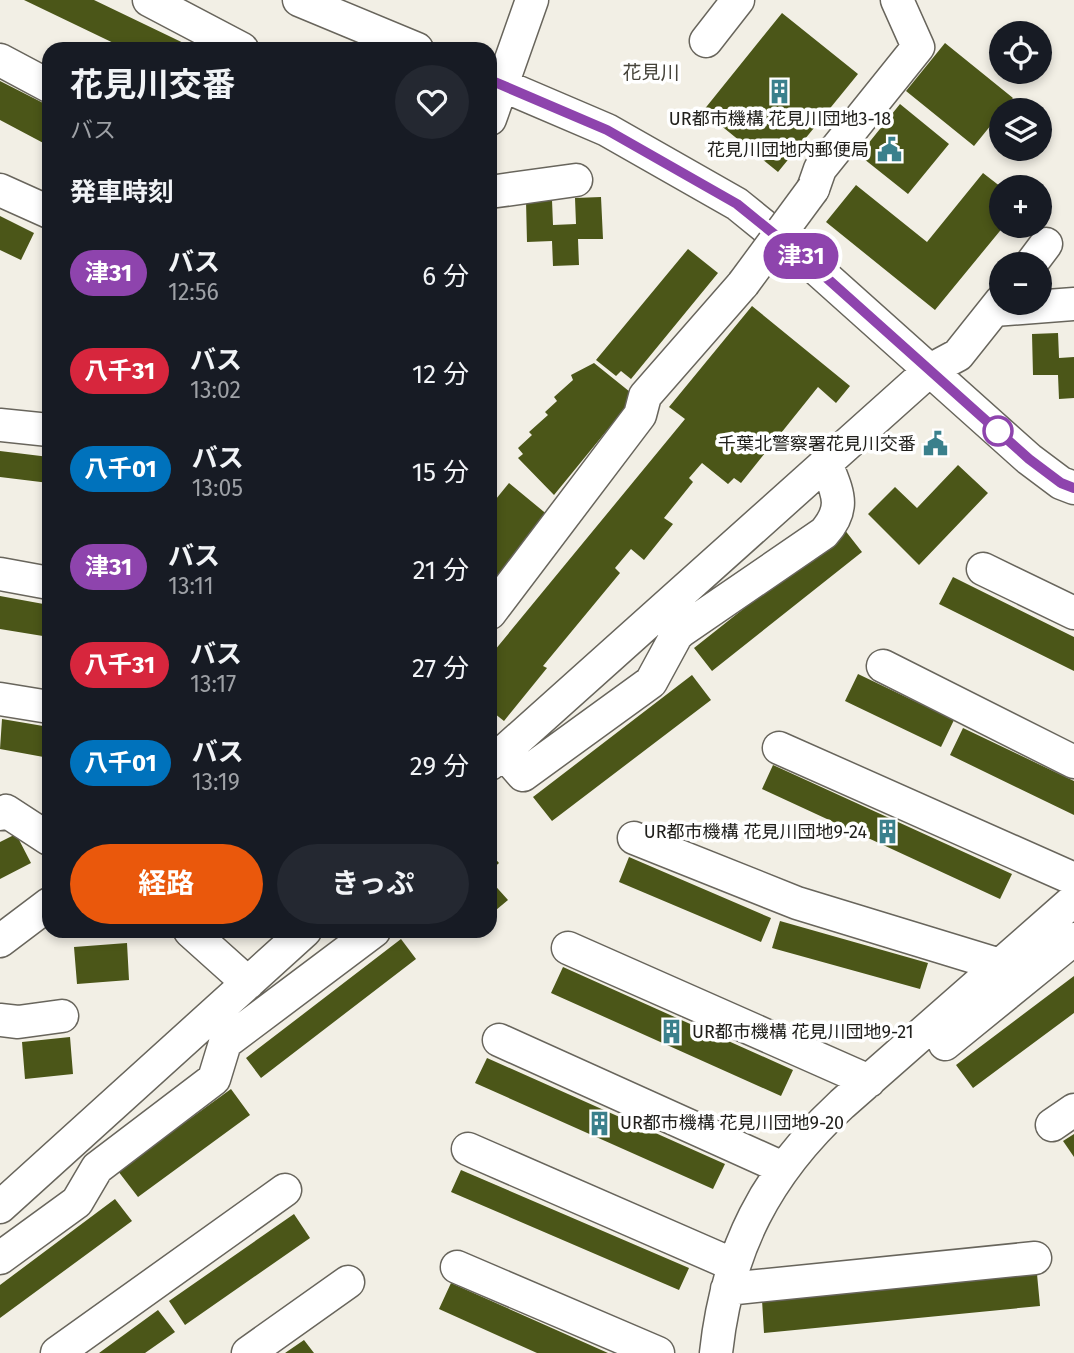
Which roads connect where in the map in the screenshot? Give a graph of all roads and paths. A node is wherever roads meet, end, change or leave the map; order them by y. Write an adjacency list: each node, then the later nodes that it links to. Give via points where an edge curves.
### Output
1 (149, 0): 7 (street)
2 (299, 0): 8 (street)
3 (532, 0): 10 (street)
4 (738, 0): 6 (street)
5 (898, 0): 28 (street, bridge, via 918,47 820,169 813,189 743,284 645,396 640,415)
6 (706, 41)
7 (229, 42)
8 (399, 42)
9 (0, 60): 11 (street)
10 (497, 80)
11 (42, 82)
12 (497, 82): 20 (street, via 607,130 737,204)
13 (576, 180): 15 (street)
14 (0, 190): 16 (street)
15 (497, 191)
16 (42, 209)
17 (1052, 304): 18 (street)
18 (1074, 304)
19 (990, 315): 20 (street, via 958,355)
20 (930, 370): 23 (street); 24 (street, via 1029,459)
21 (0, 425): 22 (street)
22 (42, 429)
23 (826, 463): 33 (street); 35 (street, via 837,491 838,513 824,533 681,631 651,682 523,775)
24 (1074, 488)
25 (983, 569): 29 (street)
26 (0, 574): 27 (street)
27 (42, 582)
28 (497, 604)
29 (1074, 614)
30 (883, 666): 36 (street)
31 (0, 699): 32 (street)
32 (42, 706)
33 (497, 746)
34 (779, 748): 40 (street)
35 (497, 752)
36 (1074, 762)
37 (0, 814): 38 (street, via 6,811)
38 (42, 834)
39 (634, 838): 49 (street, via 797,903)
40 (1074, 879)
41 (1074, 900): 49 (street)
42 (42, 909): 47 (street)
43 (198, 938): 50 (street)
44 (297, 938): 50 (street)
45 (365, 938): 60 (street, via 225,1043 215,1079 97,1168 77,1202)
46 (1074, 939): 54 (street)
47 (0, 941)
48 (568, 948): 55 (street)
49 (1000, 965): 55 (street)
50 (248, 982): 59 (street)
51 (62, 1016): 52 (street)
52 (0, 1020)
53 (499, 1040): 57 (street)
54 (945, 1044)
55 (869, 1081): 57 (street, via 813,1131)
56 (468, 1149): 63 (street)
57 (783, 1168): 63 (street, via 751,1221)
58 (285, 1191): 65 (street)
59 (0, 1207)
60 (0, 1258)
61 (1035, 1258): 63 (street)
62 (457, 1267): 67 (street)
63 (730, 1277): 68 (street)
64 (348, 1282): 66 (street)
65 (57, 1353)
66 (248, 1353)
67 (658, 1353)
68 (716, 1353)

